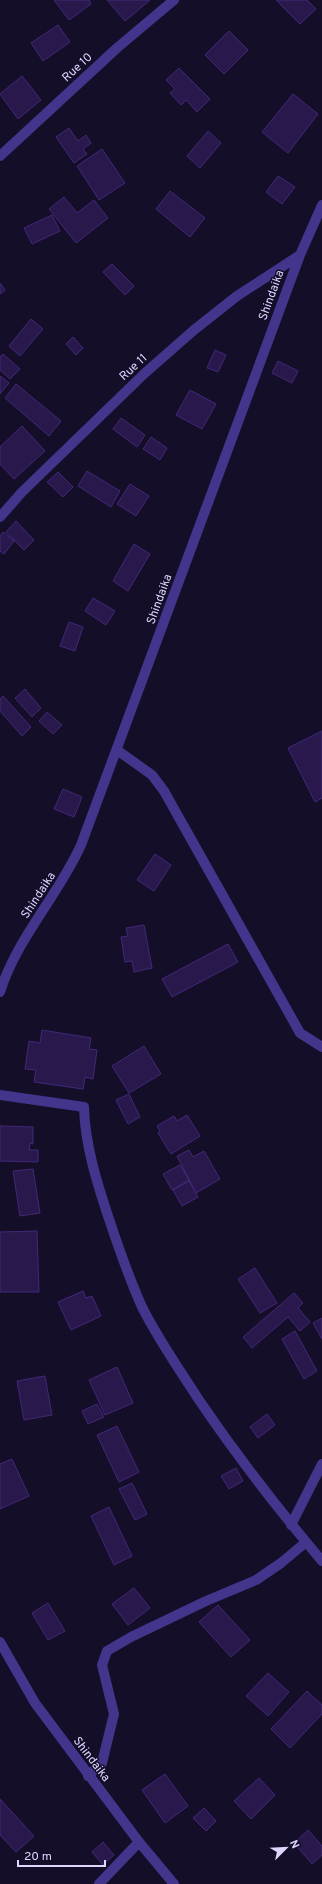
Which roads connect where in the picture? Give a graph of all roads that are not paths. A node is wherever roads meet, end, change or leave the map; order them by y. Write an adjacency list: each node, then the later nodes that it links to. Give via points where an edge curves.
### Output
1 (174, 0): 2 (street, Rue 10, via 117,48)
2 (0, 156)
3 (322, 205): 4 (street, Shindaika)
4 (300, 255): 5 (street, Rue 11, via 237,296 194,330 145,373 22,492); 6 (street, Shindaika)
5 (0, 517)
6 (117, 750): 7 (street, Shindaika, via 71,868); 9 (street, via 152,775 164,791 300,1033)
7 (3, 977): 8 (street, Shindaika)
8 (0, 992)
9 (322, 1047)
10 (0, 1095): 12 (street, via 84,1107 93,1167 124,1264 142,1306 215,1424)
11 (322, 1464): 12 (street)
12 (291, 1525): 13 (street)
13 (306, 1542): 14 (street); 16 (street, via 256,1580 199,1604 108,1651 102,1665 114,1714 102,1763)
14 (322, 1561)
15 (0, 1642): 16 (street, Shindaika, via 35,1703)
16 (88, 1776): 17 (street, Shindaika)
17 (139, 1842): 18 (street); 19 (street, Shindaika)
18 (98, 1884)
19 (174, 1884)

